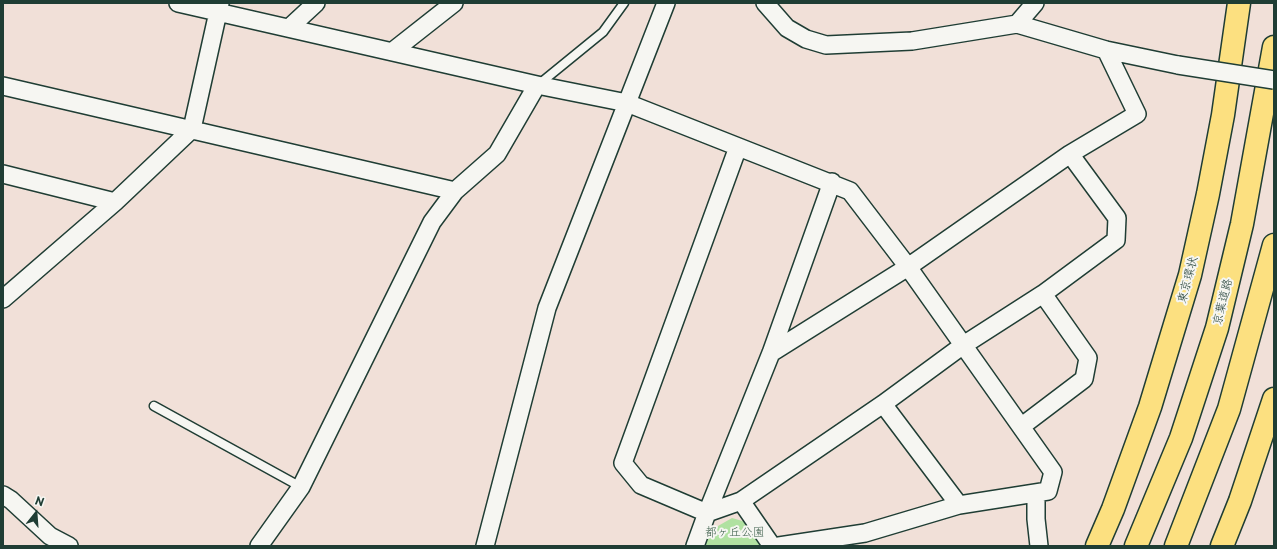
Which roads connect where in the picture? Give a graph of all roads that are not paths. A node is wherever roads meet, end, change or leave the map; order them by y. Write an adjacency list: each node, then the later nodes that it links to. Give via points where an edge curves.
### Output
1 (178, 3): 9 (street)
2 (316, 3): 11 (street)
3 (454, 3): 14 (street)
4 (624, 3): 16 (lane, via 603,32)
5 (666, 3): 18 (street)
6 (765, 3): 10 (street, via 787,28 806,39 826,45 912,41)
7 (1035, 3): 10 (street)
8 (1239, 3): 49 (highway, 東京環状, via 1223,115 1190,275 1150,407)
9 (219, 7): 11 (street); 19 (street)
10 (1017, 24): 13 (street)
11 (289, 28): 14 (street)
12 (1274, 47): 50 (highway, 京葉道路, via 1242,224 1217,328 1181,438)
13 (1106, 50): 15 (street, bridge, via 1178,65); 21 (street, via 1137,114)
14 (393, 51): 16 (street)
15 (1274, 80)
16 (537, 85): 18 (street); 24 (street, via 497,154)
17 (3, 86): 19 (street)
18 (626, 103): 20 (street); 44 (street, via 548,308)
19 (192, 129): 24 (street); 25 (street)
20 (738, 147): 23 (street); 41 (street, via 623,463 641,485)
21 (1070, 154): 27 (street); 28 (street, via 1117,218 1116,240)
22 (3, 174): 25 (street)
23 (832, 182): 27 (street, via 850,191); 31 (street)
24 (454, 191): 36 (street, via 432,222)
25 (115, 202): 29 (street)
26 (1274, 244): 51 (highway, via 1229,409)
27 (908, 267): 30 (street); 31 (street)
28 (1042, 294): 30 (street); 35 (street, via 1088,358 1084,379)
29 (3, 299)
30 (962, 346): 33 (street); 35 (street)
31 (771, 353): 41 (street)
32 (1274, 399): 52 (highway)
33 (883, 404): 39 (street); 40 (street)
34 (154, 406): 36 (lane)
35 (1022, 426): 37 (street, via 1053,472 1048,491)
36 (301, 487): 43 (street)
37 (1036, 494): 40 (street); 48 (street)
38 (3, 495): 42 (street, via 50,536)
39 (741, 501): 41 (street); 46 (street)
40 (959, 505): 47 (street, via 865,533)
41 (707, 513): 45 (street)
42 (69, 546)
43 (259, 546)
44 (485, 546)
45 (695, 546)
46 (772, 546)
47 (780, 546)
48 (1039, 546)
49 (1097, 546)
50 (1136, 546)
51 (1176, 546)
52 (1222, 546)

